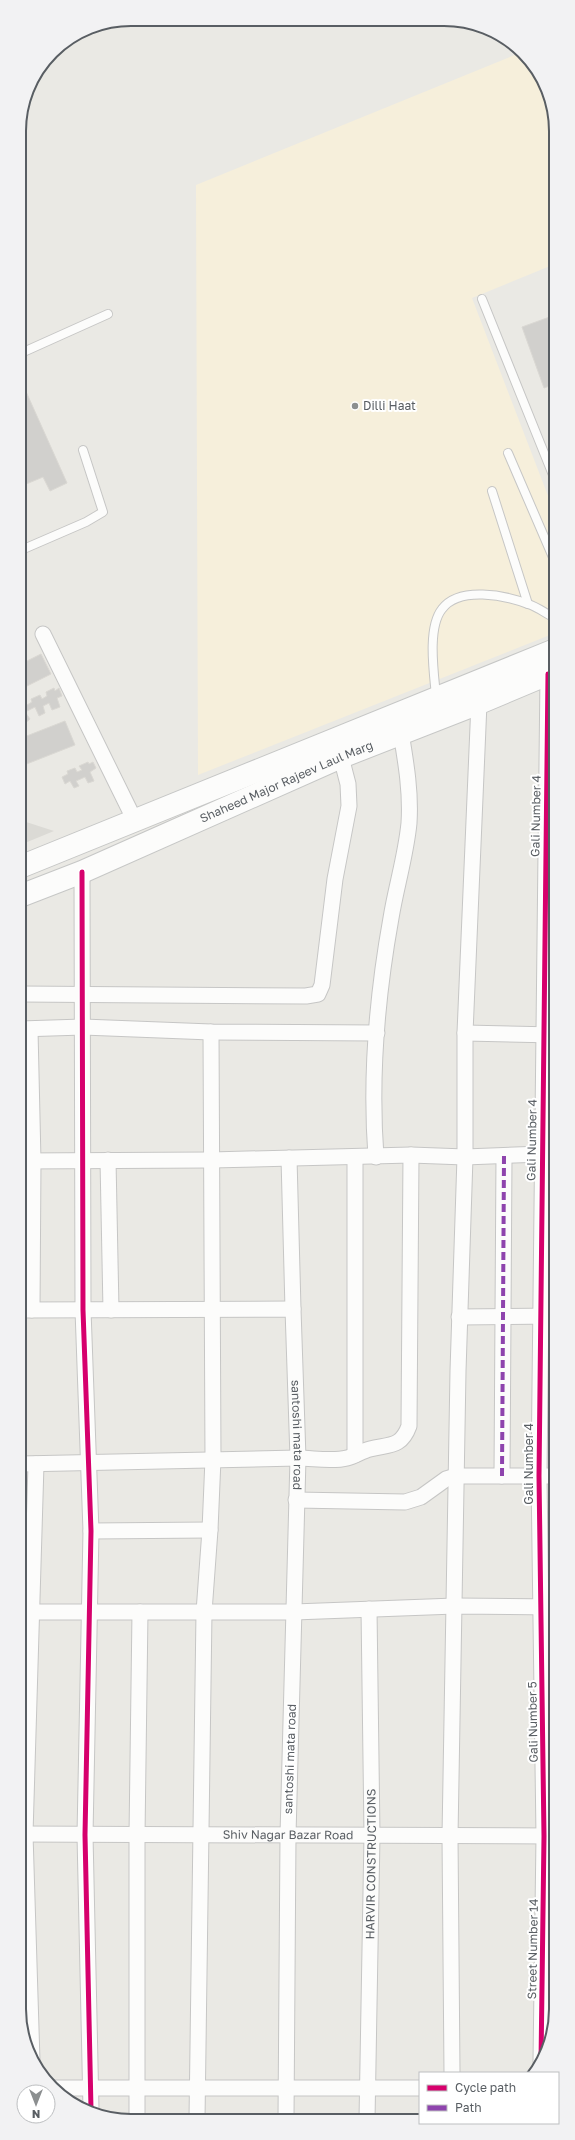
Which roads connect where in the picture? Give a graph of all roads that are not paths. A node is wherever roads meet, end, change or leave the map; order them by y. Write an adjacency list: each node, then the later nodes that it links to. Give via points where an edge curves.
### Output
1 (482, 299): 6 (lane)
2 (108, 314): 3 (lane)
3 (26, 351)
4 (83, 450): 8 (lane, via 103,512)
5 (508, 453): 9 (lane)
6 (549, 465)
7 (492, 491): 10 (lane)
8 (26, 548)
9 (549, 548)
10 (528, 604): 11 (lane); 15 (lane, via 496,596 472,594 452,599 441,609 435,625 433,648)
11 (549, 615)
12 (43, 634): 19 (street)
13 (549, 652): 15 (street, Shaheed Major Rajeev Laul Marg)
14 (549, 673): 16 (street, Shaheed Major Rajeev Laul Marg)
15 (436, 699): 19 (street, Shaheed Major Rajeev Laul Marg)
16 (479, 703): 17 (street, Shaheed Major Rajeev Laul Marg); 29 (street)
17 (401, 732): 18 (street, Shaheed Major Rajeev Laul Marg); 28 (street, via 409,780 409,823 391,918)
18 (341, 757): 21 (street, Shaheed Major Rajeev Laul Marg); 24 (street, via 348,784 349,806 335,879 322,985 318,994)
19 (135, 821): 20 (street, Shaheed Major Rajeev Laul Marg)
20 (26, 865)
21 (82, 872): 22 (street, Shaheed Major Rajeev Laul Marg); 24 (street)
22 (26, 894)
23 (26, 994): 24 (street)
24 (83, 994): 25 (street)
25 (83, 1027): 26 (street); 27 (street); 39 (street)
26 (26, 1030)
27 (211, 1032): 28 (street); 41 (street)
28 (377, 1033): 36 (street, via 373,1120)
29 (465, 1033): 30 (street); 37 (street)
30 (549, 1034)
31 (549, 1049): 32 (street, Gali Number 4)
32 (542, 1154): 34 (street); 43 (street, Gali Number 4)
33 (411, 1155): 36 (street); 37 (street); 53 (street, via 408,1426 405,1437 399,1442)
34 (504, 1156): 37 (street); 49 (street)
35 (355, 1157): 36 (street); 38 (street); 53 (street)
36 (376, 1157)
37 (465, 1157): 52 (street)
38 (289, 1158): 41 (street); 44 (street, santoshi mata road)
39 (81, 1160): 40 (street); 42 (street); 46 (street)
40 (108, 1160): 41 (street); 47 (street)
41 (212, 1160): 48 (street)
42 (26, 1161): 45 (street)
43 (549, 1171): 50 (street, Gali Number 4)
44 (293, 1309): 48 (street); 54 (street, santoshi mata road)
45 (26, 1310): 46 (street)
46 (82, 1310): 47 (street); 56 (street)
47 (111, 1310): 48 (street)
48 (211, 1310): 55 (street)
49 (503, 1316): 50 (street); 52 (street); 60 (street)
50 (540, 1316): 51 (street); 61 (street, Gali Number 4)
51 (549, 1316)
52 (459, 1317): 59 (street)
53 (355, 1455): 54 (street, via 334,1460)
54 (298, 1458): 55 (street); 63 (street, santoshi mata road)
55 (213, 1459): 56 (street); 64 (street)
56 (90, 1461): 58 (street); 65 (street)
57 (26, 1464): 58 (street)
58 (36, 1464): 69 (street)
59 (456, 1476): 60 (street); 63 (street, via 446,1479 421,1497 405,1502); 66 (street)
60 (502, 1476): 61 (street)
61 (539, 1476): 62 (street); 67 (street, Gali Number 4)
62 (549, 1476)
63 (296, 1500): 73 (street, santoshi mata road)
64 (210, 1530): 65 (street); 72 (street)
65 (91, 1531): 70 (street)
66 (455, 1606): 67 (street); 68 (street); 80 (street)
67 (549, 1607)
68 (369, 1609): 73 (street); 79 (street, HARVIR CONSTRUCTIONS)
69 (26, 1612): 70 (street)
70 (91, 1612): 71 (street); 75 (street)
71 (140, 1612): 72 (street); 76 (street)
72 (204, 1612): 73 (street); 77 (street)
73 (294, 1612): 78 (street, santoshi mata road)
74 (26, 1834): 75 (street, Shiv Nagar Bazar Road)
75 (85, 1834): 76 (street, Shiv Nagar Bazar Road); 89 (street)
76 (137, 1834): 77 (street, Shiv Nagar Bazar Road); 90 (street)
77 (201, 1835): 78 (street, Shiv Nagar Bazar Road); 91 (street)
78 (288, 1835): 79 (street, Shiv Nagar Bazar Road); 87 (street, santoshi mata road)
79 (372, 1835): 80 (street, Shiv Nagar Bazar Road); 92 (street, HARVIR CONSTRUCTIONS)
80 (450, 1836): 81 (street, Shiv Nagar Bazar Road); 86 (street)
81 (549, 1836)
82 (549, 1861): 85 (street, Street Number 14)
83 (26, 1925): 84 (street)
84 (31, 2040)
85 (542, 2047)
86 (452, 2072)
87 (287, 2087): 91 (street); 92 (street); 97 (street, santoshi mata road)
88 (63, 2088): 89 (street)
89 (91, 2088): 90 (street); 94 (street)
90 (137, 2088): 91 (street); 95 (street)
91 (197, 2088): 96 (street)
92 (367, 2088): 93 (street); 98 (street, HARVIR CONSTRUCTIONS)
93 (419, 2088)
94 (91, 2106)
95 (136, 2114)
96 (197, 2114)
97 (286, 2114)
98 (367, 2114)

